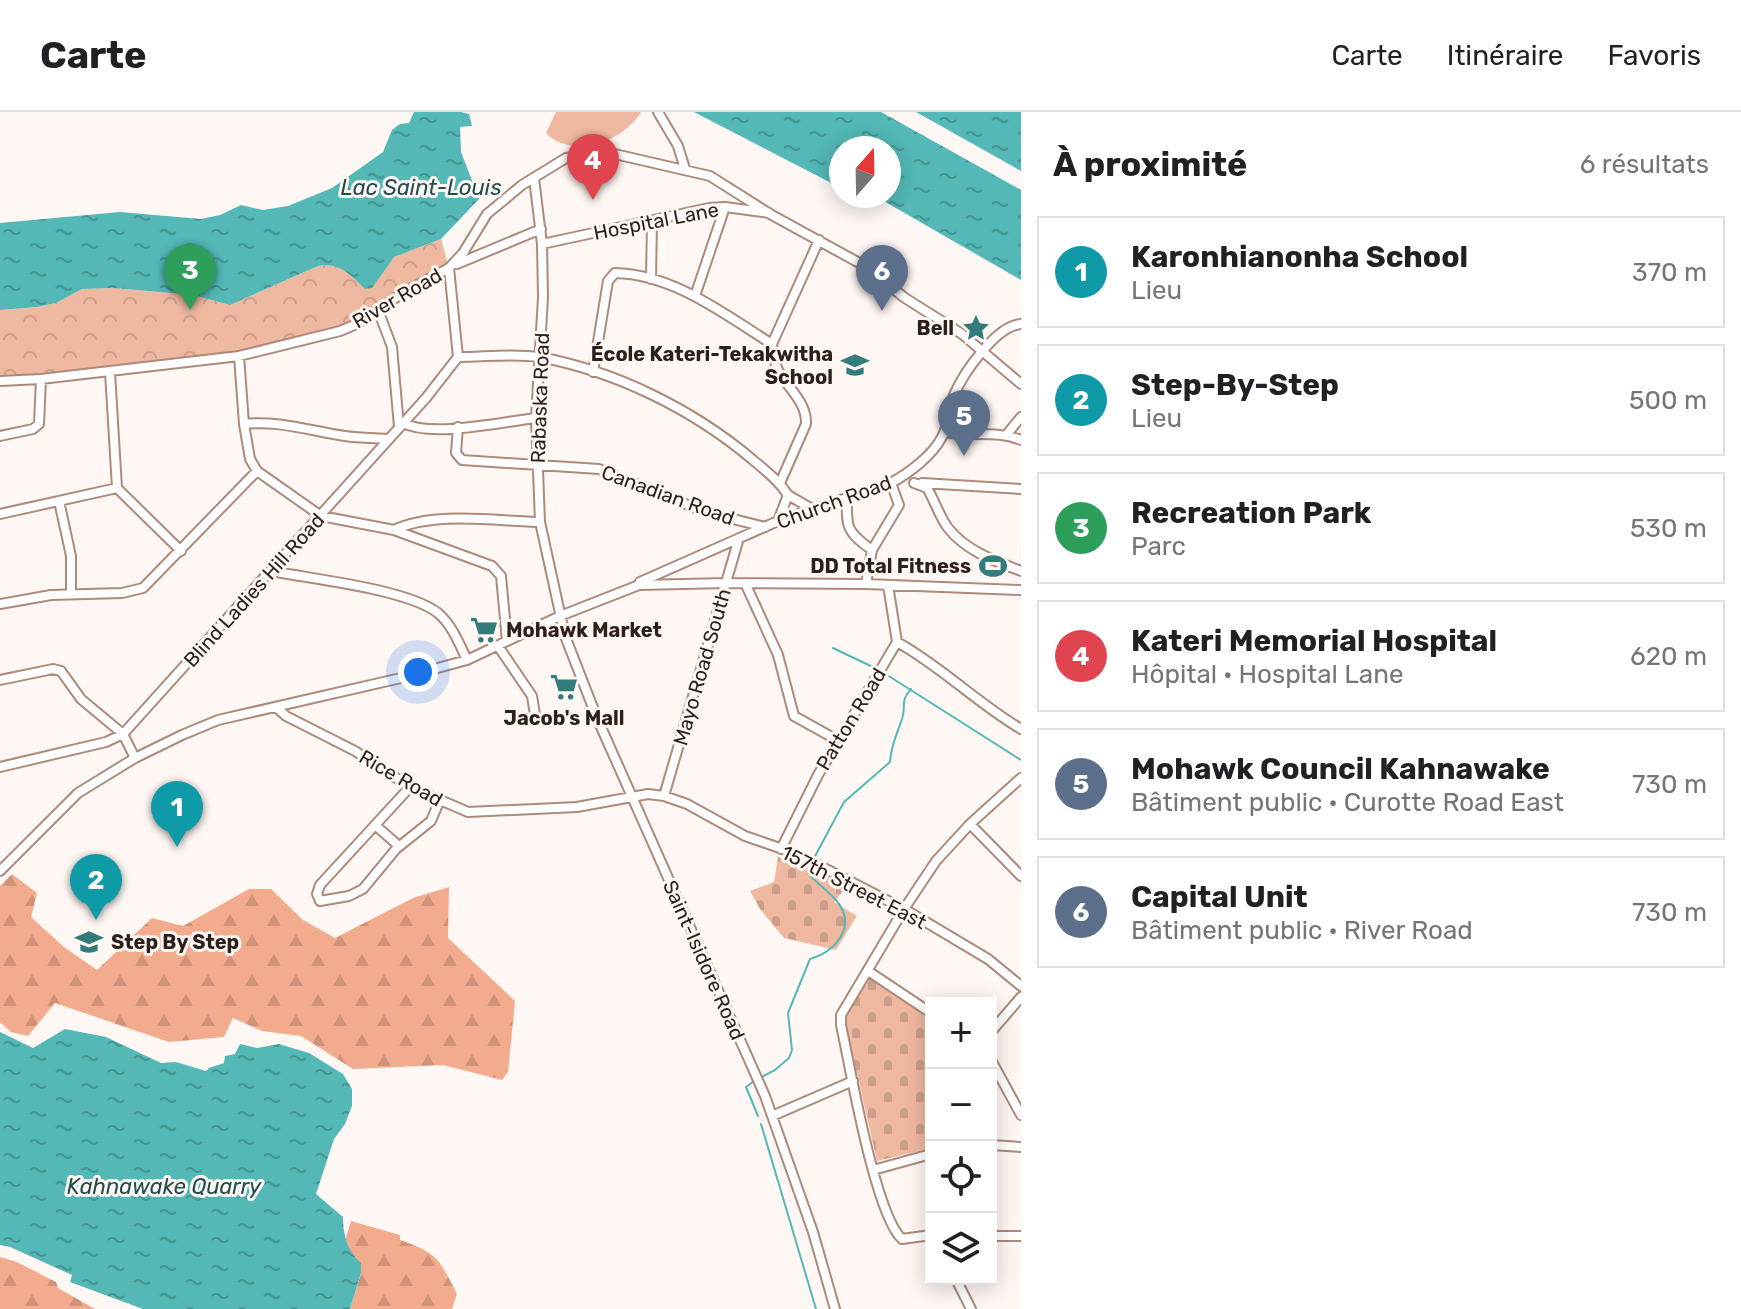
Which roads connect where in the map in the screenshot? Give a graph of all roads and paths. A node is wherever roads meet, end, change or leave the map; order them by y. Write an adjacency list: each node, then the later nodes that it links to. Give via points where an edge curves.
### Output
1 (658, 112): 2 (street)
2 (685, 169): 3 (street, River Road, via 622,154 592,153 566,158); 5 (street, River Road, via 710,176)
3 (534, 178): 7 (street, Rabaska Road); 10 (street, River Road, via 487,214)
4 (725, 207): 5 (street, Hospital Lane); 6 (street, Hospital Lane); 12 (street)
5 (770, 214): 8 (street, River Road)
6 (652, 221): 9 (street, Hospital Lane); 11 (street)
7 (541, 229): 9 (street, Rabaska Road); 10 (street)
8 (819, 240): 15 (street); 16 (street, River Road, via 863,265)
9 (542, 244): 19 (street, Rabaska Road)
10 (449, 268): 13 (street, River Road); 18 (street)
11 (651, 279): 12 (street); 21 (street, via 610,276)
12 (695, 296): 15 (street)
13 (378, 310): 17 (street, River Road, via 340,331); 28 (street, via 392,347)
14 (1021, 324): 16 (street, via 1006,329)
15 (772, 344): 38 (street, via 780,373 806,415)
16 (982, 351): 24 (street, River Road); 30 (street, Church Road, via 954,396)
17 (239, 356): 20 (street, River Road); 27 (street)
18 (458, 357): 19 (street); 28 (street, Blind Ladies Hill Road)
19 (539, 357): 21 (street); 26 (street, Rabaska Road)
20 (110, 372): 22 (street, River Road); 41 (street)
21 (593, 372): 38 (street, via 702,422)
22 (41, 379): 23 (street, River Road); 32 (street, via 39,424)
23 (0, 381)
24 (1021, 384)
25 (1021, 417): 31 (street)
26 (536, 418): 29 (street); 35 (street, Rabaska Road)
27 (244, 424): 33 (street, via 290,424); 36 (street)
28 (401, 425): 29 (street, via 423,430); 33 (street, Blind Ladies Hill Road)
29 (458, 427): 35 (street, Canadian Road, via 456,453 462,460)
30 (945, 432): 31 (street); 37 (street, Church Road)
31 (1007, 434): 34 (street)
32 (0, 436)
33 (389, 439): 48 (street, Blind Ladies Hill Road)
34 (1021, 440)
35 (536, 464): 50 (street, Rabaska Road); 51 (street, Canadian Road, via 599,469 705,512)
36 (257, 471): 48 (street); 55 (street)
37 (903, 476): 39 (street, Church Road); 40 (street)
38 (780, 483): 43 (street)
39 (891, 483): 44 (street, Church Road); 54 (street, via 899,505)
40 (914, 483): 42 (street); 57 (street, via 927,488 947,527 964,543)
41 (117, 488): 45 (street); 55 (street)
42 (1021, 489)
43 (788, 495): 46 (street); 49 (street)
44 (847, 497): 46 (street, Church Road); 54 (street, via 848,527)
45 (59, 501): 47 (street); 64 (street, via 71,556)
46 (812, 509): 49 (street, Church Road)
47 (0, 514)
48 (321, 516): 52 (street); 56 (street, Blind Ladies Hill Road)
49 (778, 521): 51 (street, Church Road)
50 (540, 522): 52 (street, via 414,521); 66 (street, Rabaska Road)
51 (765, 527): 53 (street, Church Road)
52 (394, 530): 67 (street, via 498,570)
53 (739, 538): 58 (street, Mayo Road South); 62 (street, Church Road)
54 (872, 550): 60 (street)
55 (181, 551): 64 (street, via 134,592)
56 (271, 571): 70 (street, via 417,602 445,620); 75 (street, Blind Ladies Hill Road)
57 (1021, 571)
58 (727, 583): 59 (street); 62 (street); 82 (street, Mayo Road South)
59 (745, 583): 60 (street); 76 (street, via 778,655 794,716)
60 (866, 584): 61 (street)
61 (888, 585): 63 (street); 68 (street)
62 (625, 589): 66 (street)
63 (1021, 590)
64 (71, 593): 65 (street)
65 (0, 604)
66 (560, 616): 67 (street); 81 (street, Saint-Isidore Road, via 577,672)
67 (507, 641): 69 (street)
68 (897, 642): 74 (street); 76 (street, Patton Road)
69 (498, 646): 70 (street); 73 (street, via 532,696)
70 (467, 660): 72 (street)
71 (0, 680): 75 (street, via 61,671 81,699)
72 (276, 707): 77 (street, via 218,720); 80 (street, Rice Road)
73 (536, 721)
74 (1021, 729)
75 (123, 734): 77 (street); 78 (street)
76 (839, 741): 87 (street, Patton Road)
77 (135, 758): 88 (street, via 78,793)
78 (0, 767)
79 (1021, 780): 84 (street)
80 (410, 787): 83 (street, Rice Road); 85 (street)
81 (631, 796): 82 (street, 157th Street East); 83 (street, Rice Road, via 577,807 477,813); 99 (street, Saint-Isidore Road)
82 (664, 796): 87 (street, 157th Street East)
83 (439, 802): 86 (street, via 431,821)
84 (970, 824): 89 (street); 90 (street, via 936,861)
85 (375, 825): 86 (street); 86 (street, via 320,885 320,901 363,889)
86 (399, 846)
87 (781, 849): 90 (street, 157th Street East)
88 (0, 871)
89 (1021, 876)
90 (904, 909): 91 (street); 92 (street, 157th Street East, via 988,959)
91 (868, 971): 94 (street); 97 (street, via 841,1015)
92 (1021, 986)
93 (1021, 997): 95 (street)
94 (925, 1009)
95 (997, 1025)
96 (996, 1069): 98 (street)
97 (853, 1081): 99 (street); 103 (street)
98 (1021, 1115)
99 (772, 1116): 108 (street, Saint-Isidore Road)
100 (997, 1145): 101 (street)
101 (1021, 1147)
102 (925, 1156): 103 (street)
103 (873, 1170): 104 (street, via 898,1236)
104 (925, 1236)
105 (997, 1236): 106 (street)
106 (1021, 1236)
107 (959, 1285): 109 (street)
108 (835, 1309)
109 (971, 1309)

